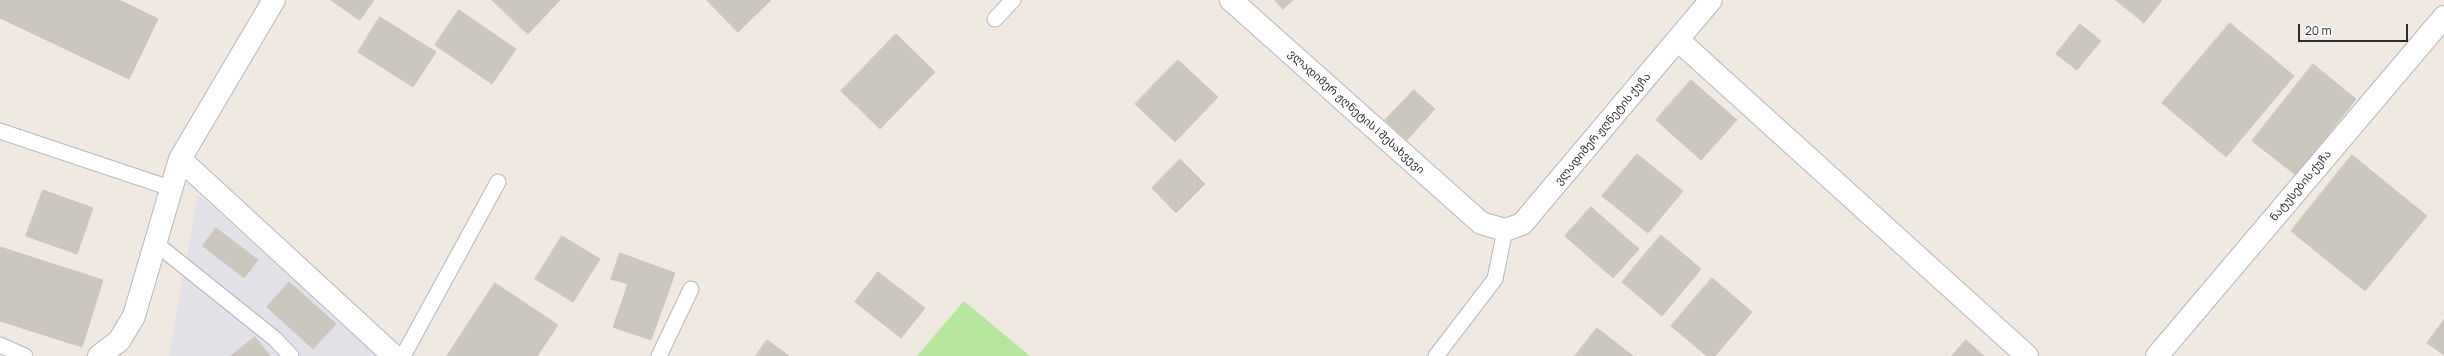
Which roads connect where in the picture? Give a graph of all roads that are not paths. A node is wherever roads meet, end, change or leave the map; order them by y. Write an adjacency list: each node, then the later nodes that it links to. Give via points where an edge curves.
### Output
1 (274, 0): 9 (street)
2 (1013, 0): 6 (lane)
3 (1231, 0): 12 (street, ვლადიმერ ჟღნეტის I შესახვევი, via 1481,223)
4 (1711, 0): 7 (street, ვლადიმერ ჟღნეტის ქუჩა)
5 (2444, 17): 24 (street, ნატუსების ქუჩა)
6 (995, 19)
7 (1678, 40): 12 (street, ვლადიმერ ჟღნეტის ქუჩა, via 1522,224); 23 (street)
8 (0, 132): 11 (lane)
9 (180, 160): 11 (street); 19 (street)
10 (498, 182): 20 (lane)
11 (170, 188): 13 (street)
12 (1506, 230): 22 (lane, via 1495,279)
13 (154, 242): 17 (street, via 134,316 119,341); 18 (lane, via 275,339)
14 (691, 289): 21 (lane)
15 (0, 345): 16 (lane)
16 (25, 356)
17 (99, 356)
18 (291, 356)
19 (394, 356)
20 (402, 356)
21 (659, 356)
22 (1436, 356)
23 (2027, 356)
24 (2157, 356)

